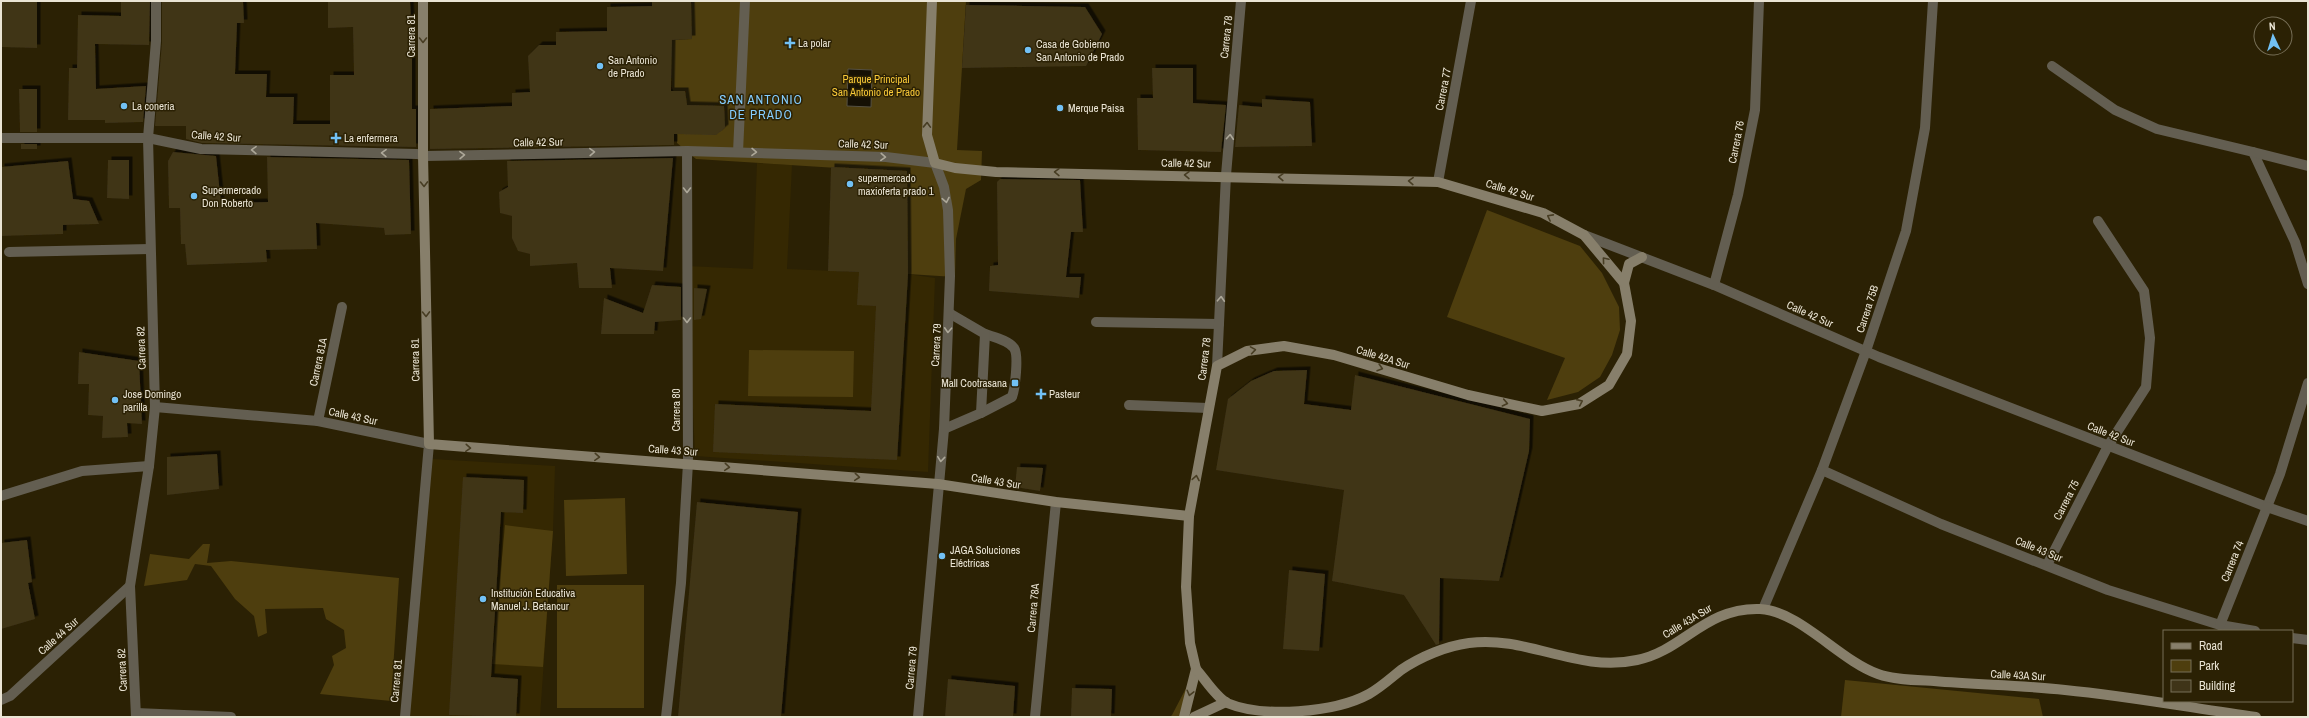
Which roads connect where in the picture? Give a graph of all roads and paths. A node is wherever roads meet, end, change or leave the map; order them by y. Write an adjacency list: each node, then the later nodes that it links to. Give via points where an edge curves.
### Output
1 (156, 1): 11 (street, Carrera 82, via 156,41)
2 (423, 1): 15 (main road, Carrera 81, one-way to 15)
3 (745, 1): 13 (street)
4 (932, 1): 16 (main road, Carrera 79, one-way to 4, via 927,135)
5 (1241, 1): 18 (street, Carrera 78, one-way to 5)
6 (1471, 1): 19 (street, Carrera 77)
7 (1759, 1): 27 (street, Carrera 76, via 1755,110 1738,195)
8 (1934, 1): 33 (street, Carrera 75B, via 1925,128 1906,231)
9 (2052, 66): 14 (street, via 2115,110 2157,128)
10 (1, 138): 11 (street, Calle 42 Sur)
11 (148, 138): 15 (street, Calle 42 Sur, one-way to 11, via 201,149); 22 (street, Carrera 82)
12 (687, 151): 13 (street, Calle 42 Sur); 15 (street, Calle 42 Sur, one-way to 12); 45 (street, Carrera 80, one-way to 45)
13 (738, 152): 16 (street, Calle 42 Sur, one-way to 16, via 886,157)
14 (2253, 152): 17 (street); 26 (street, via 2295,242)
15 (423, 155): 43 (main road, Carrera 81, one-way to 43)
16 (935, 163): 18 (main road, Calle 42 Sur, one-way to 16, via 996,172 955,168); 29 (street, Carrera 79, one-way to 29, via 944,187 948,210)
17 (2308, 166)
18 (1226, 176): 19 (main road, Calle 42 Sur, one-way to 18); 31 (street, Carrera 78, one-way to 18)
19 (1438, 182): 21 (main road, Calle 42 Sur, one-way to 19, via 1543,213)
20 (2098, 221): 44 (street, Carrera 75, via 2144,291 2150,338 2146,387)
21 (1584, 235): 24 (street, Calle 42 Sur); 25 (main road, one-way to 21)
22 (150, 249): 23 (street); 37 (street, Carrera 82)
23 (9, 252)
24 (1642, 257): 25 (main road, via 1629,264); 27 (street, Calle 42 Sur)
25 (1624, 283): 34 (main road, Calle 42A Sur, one-way to 25, via 1247,351 1284,346 1334,355 1468,395 1542,411 1579,404 1609,385 1627,354 1631,321)
26 (2308, 284)
27 (1714, 285): 33 (street, Calle 42 Sur)
28 (342, 307): 41 (street, Carrera 81A)
29 (949, 313): 32 (street); 42 (street, Carrera 79, one-way to 42)
30 (1096, 322): 31 (street)
31 (1219, 324): 34 (street, Carrera 78)
32 (985, 334): 40 (street); 40 (street, via 1008,343 1014,348 1016,356 1012,397)
33 (1866, 351): 44 (street, Calle 42 Sur); 47 (street, Carrera 75B)
34 (1217, 366): 38 (main road, Carrera 78)
35 (2308, 383): 39 (street, Carrera 74)
36 (1129, 405): 38 (street)
37 (155, 407): 41 (street, Calle 43 Sur); 46 (street, Carrera 82)
38 (1208, 408): 52 (main road, Carrera 78, one-way to 38)
39 (2305, 408): 51 (street, Carrera 74)
40 (982, 413): 42 (street)
41 (318, 421): 43 (street, Calle 43 Sur)
42 (944, 429): 48 (street, Carrera 79, one-way to 48)
43 (429, 444): 45 (main road, Calle 43 Sur, one-way to 45); 67 (street, Carrera 81)
44 (2108, 446): 51 (street, Calle 42 Sur); 54 (street, Carrera 75)
45 (688, 463): 48 (main road, Calle 43 Sur, one-way to 48); 68 (street, Carrera 80, via 680,583)
46 (149, 466): 49 (street, via 82,471); 55 (street, Carrera 82)
47 (1822, 470): 54 (street, Calle 43 Sur, via 1941,524); 56 (street, Carrera 75B)
48 (938, 484): 50 (main road, Calle 43 Sur); 69 (street, Carrera 79)
49 (1, 496)
50 (1056, 502): 52 (main road, Calle 43 Sur); 70 (street, Carrera 78A)
51 (2267, 507): 53 (street, Calle 42 Sur); 57 (street, Carrera 74)
52 (1189, 516): 61 (main road, Carrera 78, via 1186,587 1190,643)
53 (2308, 521)
54 (2046, 565): 57 (street, Calle 43 Sur, via 2108,590)
55 (130, 586): 62 (street, Calle 44 Sur); 65 (street, Carrera 82)
56 (1763, 609): 63 (main road, Calle 43A Sur, via 1737,610 1718,616 1640,660 1616,663 1585,662 1507,642 1468,643 1434,652 1405,667 1369,694 1327,710 1281,716 1252,711); 73 (main road, Calle 43A Sur, via 1790,617 1853,662 1879,675 1910,680 2064,690)
57 (2220, 625): 58 (street, Calle 43 Sur)
58 (2249, 630)
59 (2293, 638): 60 (street)
60 (2308, 640)
61 (1196, 670): 63 (main road, Calle 43A Sur); 71 (main road, Carrera 78, one-way to 71)
62 (5, 698): 64 (street, Calle 44 Sur)
63 (1226, 702): 72 (main road)
64 (1, 709)
65 (136, 715): 66 (street)
66 (231, 717)
67 (405, 717)
68 (666, 717)
69 (918, 717)
70 (1034, 717)
71 (1184, 717)
72 (1194, 717)
73 (2256, 717)

